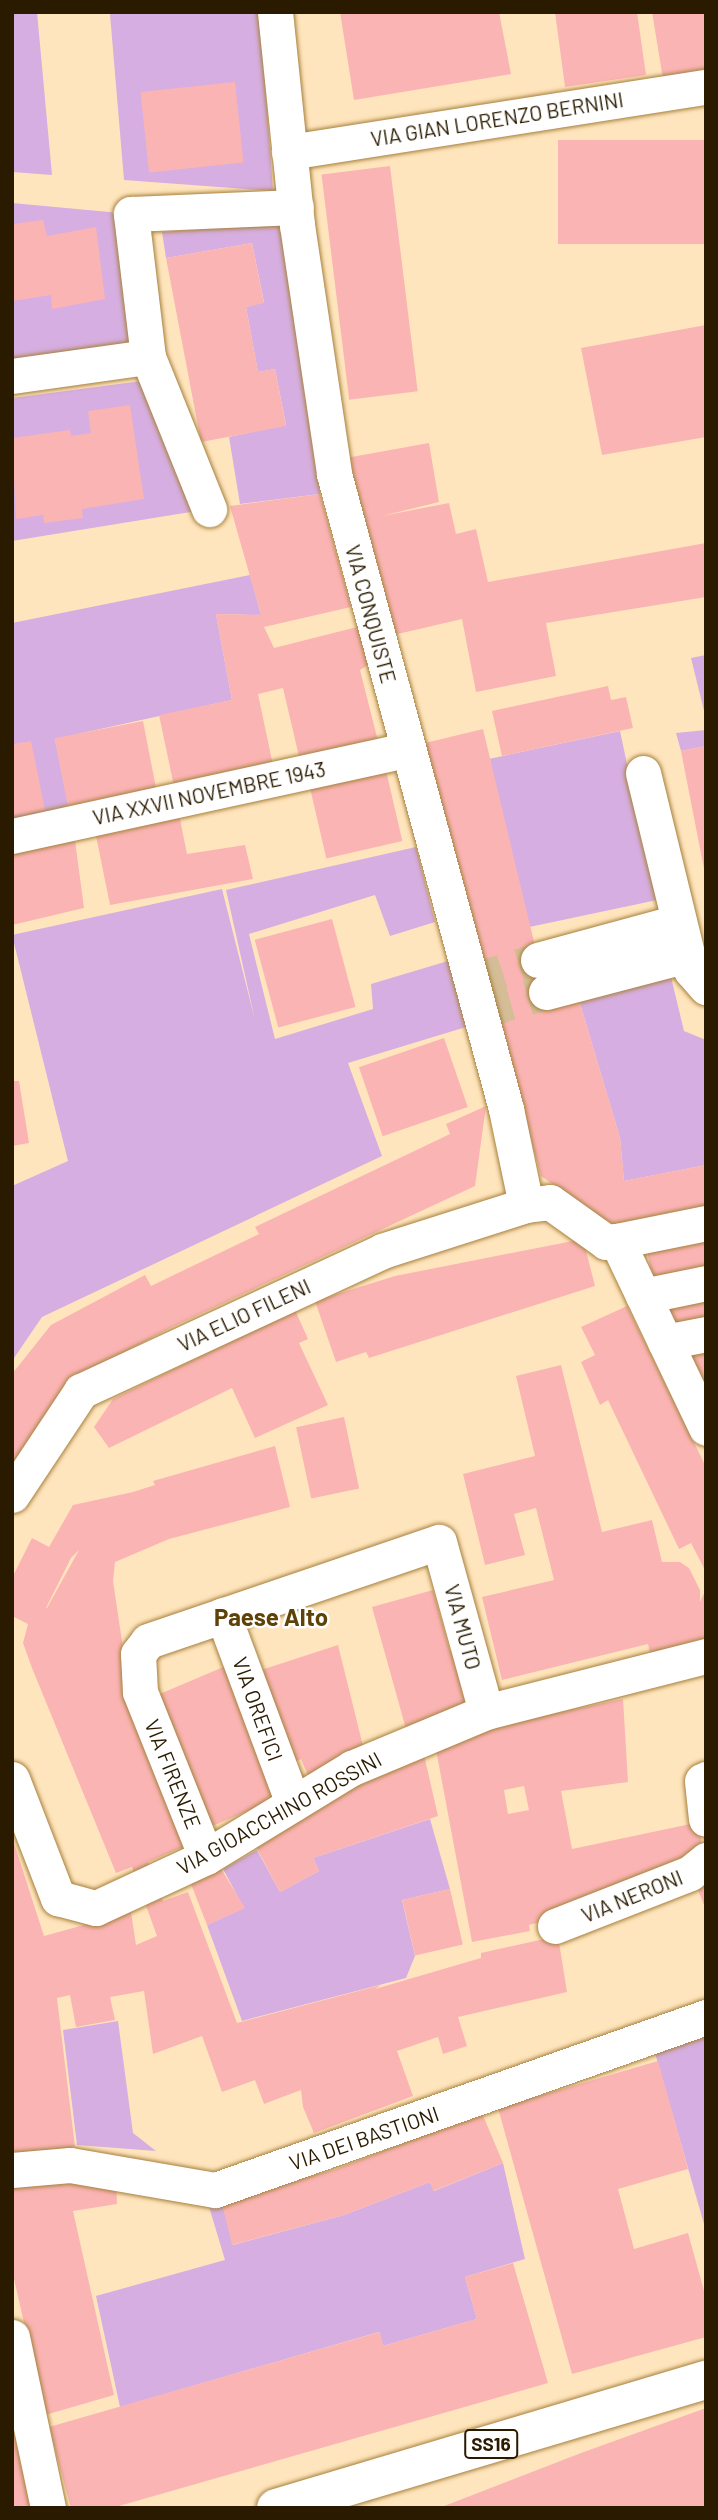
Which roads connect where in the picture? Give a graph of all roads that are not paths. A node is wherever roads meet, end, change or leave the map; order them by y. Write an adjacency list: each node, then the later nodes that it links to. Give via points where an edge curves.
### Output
1 (275, 12): 3 (street, VIA CONQUISTE)
2 (706, 87): 3 (street, VIA GIAN LORENZO BERNINI)
3 (289, 152): 4 (street, VIA CONQUISTE)
4 (296, 206): 5 (street, via 131,214); 8 (street, VIA CONQUISTE, via 334,474)
5 (148, 357): 6 (street); 7 (street)
6 (12, 376)
7 (209, 509)
8 (407, 750): 10 (street, VIA XXVII NOVEMBRE 1943); 14 (street, VIA CONQUISTE, via 506,1109)
9 (643, 773): 11 (street)
10 (12, 836)
11 (682, 939): 12 (street); 13 (street, via 691,970)
12 (542, 976)
13 (706, 987)
14 (526, 1205): 16 (street, via 550,1202 606,1242); 22 (street, VIA ELIO FILENI, via 382,1251 81,1391)
15 (706, 1223): 16 (street)
16 (617, 1241): 18 (street)
17 (706, 1283): 18 (street)
18 (643, 1296): 20 (street)
19 (706, 1334): 20 (street)
20 (665, 1342): 21 (street)
21 (702, 1412)
22 (12, 1495)
23 (439, 1542): 24 (street, VIA FIRENZE); 26 (street, VIA MUTO)
24 (223, 1615): 29 (street, VIA OREFICI); 31 (street, VIA FIRENZE, via 148,1641 138,1654 140,1692)
25 (706, 1656): 26 (street, VIA GIOACCHINO ROSSINI)
26 (486, 1712): 29 (street, VIA GIOACCHINO ROSSINI, via 352,1768)
27 (12, 1779): 31 (street, VIA GIOACCHINO ROSSINI, via 58,1898 96,1909)
28 (704, 1780): 30 (street)
29 (293, 1803): 31 (street, VIA GIOACCHINO ROSSINI)
30 (706, 1819)
31 (206, 1857)
32 (706, 1860): 33 (street, VIA NERONI, via 690,1873)
33 (555, 1926)
34 (706, 2017): 35 (street, VIA DEI BASTIONI, via 215,2190 70,2165)
35 (12, 2170)
36 (12, 2337): 38 (street)
37 (706, 2380): 39 (main road, SS16)
38 (48, 2508)
39 (276, 2508)

